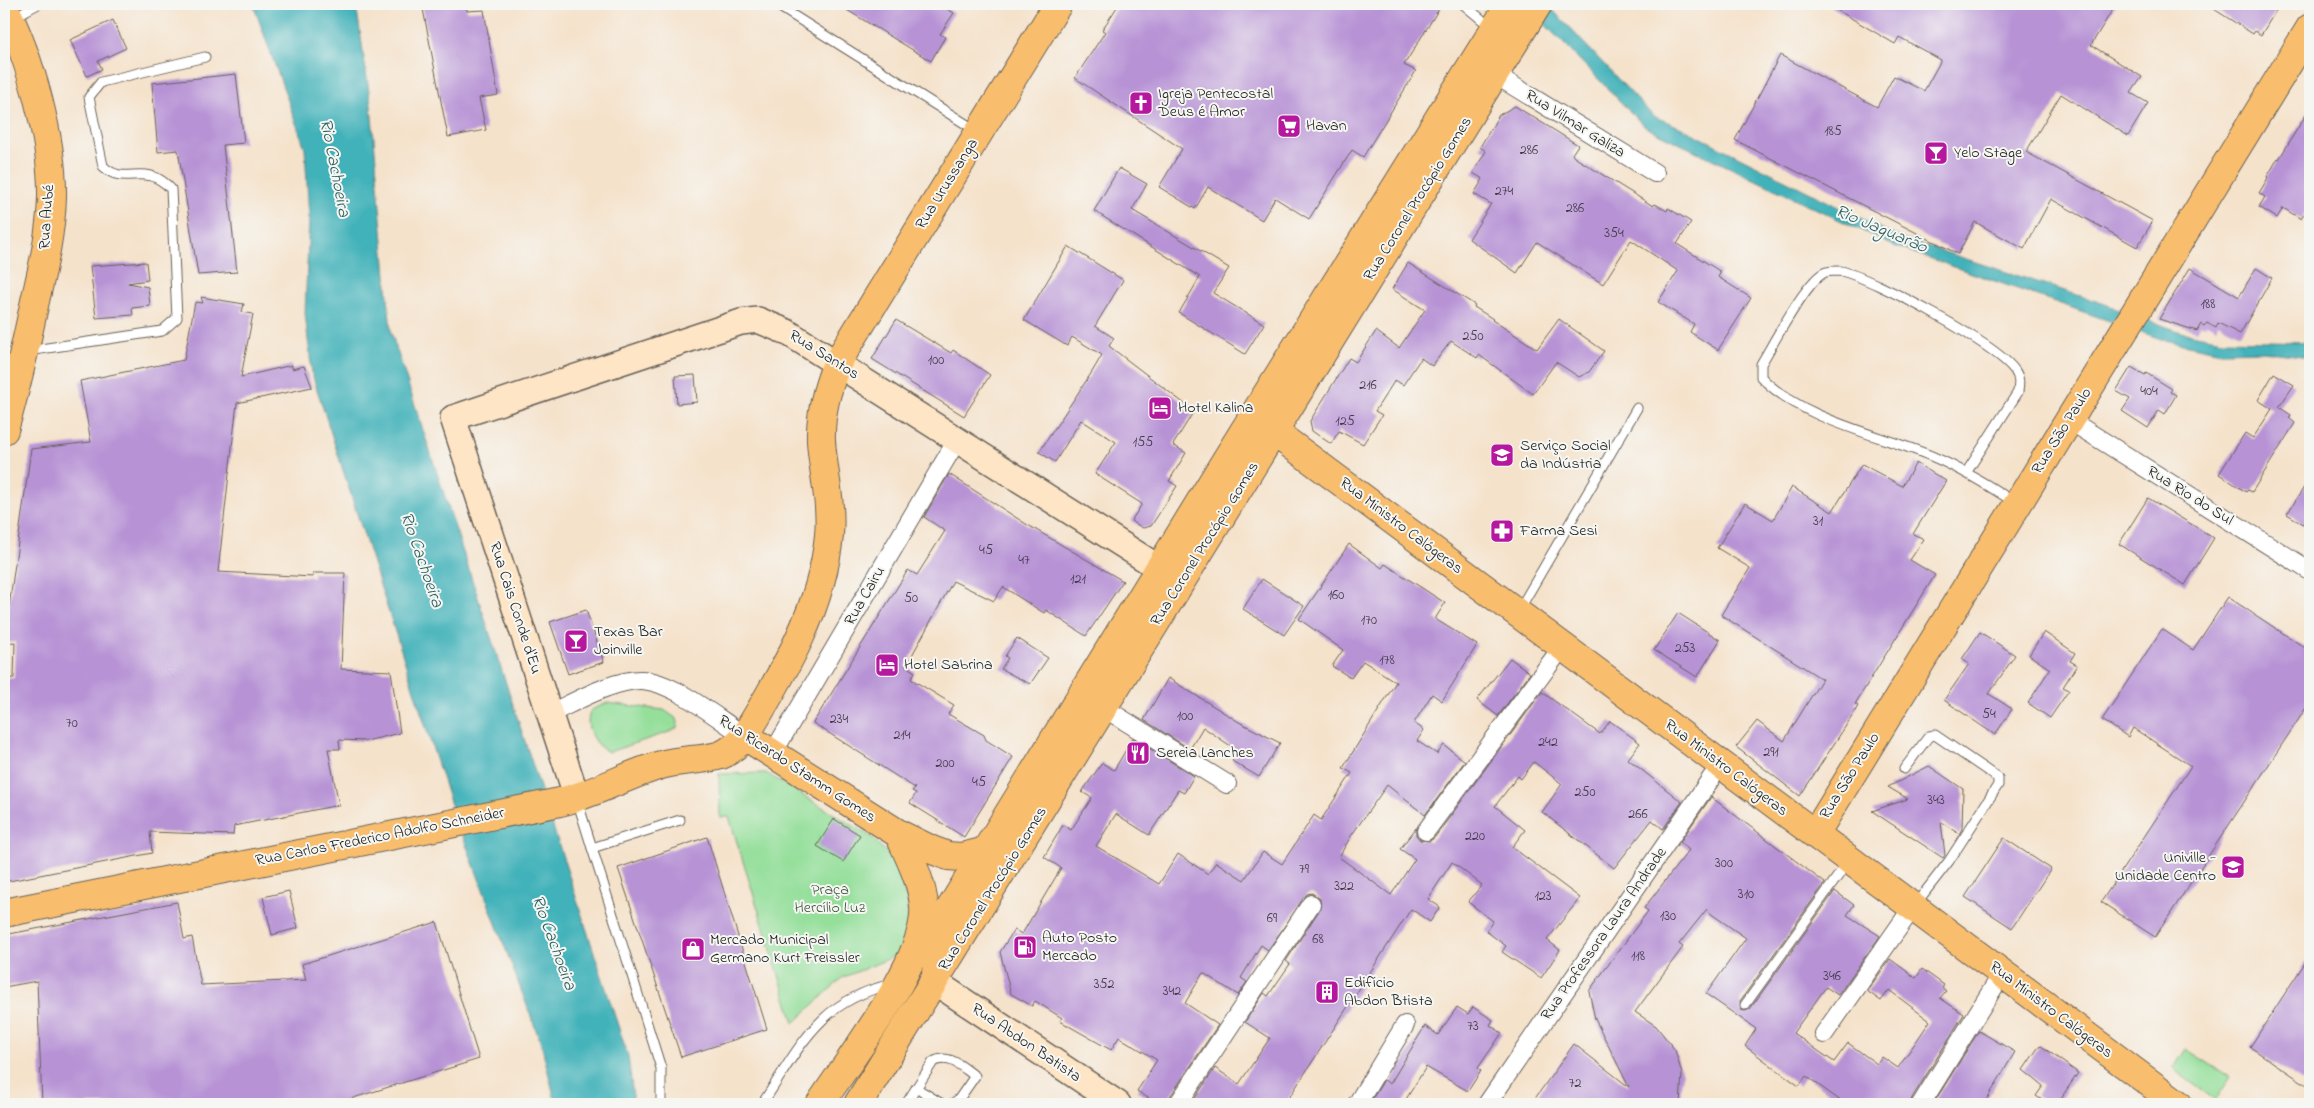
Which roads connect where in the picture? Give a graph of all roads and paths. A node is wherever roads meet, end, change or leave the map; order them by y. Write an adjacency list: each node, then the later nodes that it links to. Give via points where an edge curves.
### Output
1 (38, 4): 7 (lane)
2 (775, 4): 12 (lane)
3 (1058, 4): 12 (main road, Rua Urussanga)
4 (1463, 4): 9 (lane)
5 (1538, 4): 6 (main road, Rua Coronel Procópio Gomes)
6 (1514, 14): 9 (main road, Rua Coronel Procópio Gomes); 11 (main road, Rua Coronel Procópio Gomes)
7 (6, 18): 14 (main road, Rua Aubé, via 34,82 49,160 52,195 48,242)
8 (2310, 28): 18 (main road, Rua São Paulo)
9 (1494, 30): 24 (main road, Rua Coronel Procópio Gomes)
10 (206, 57): 14 (lane, via 101,82 89,97 103,166 118,176 150,174 163,180 171,189 177,318 162,331)
11 (1494, 74): 13 (street, Rua Vilmar Galiza); 20 (main road, Rua Coronel Procópio Gomes)
12 (979, 132): 15 (main road, Rua Urussanga)
13 (1655, 174)
14 (24, 351): 19 (main road, Rua Aubé)
15 (837, 363): 17 (street, Rua Santos, via 773,325 758,320 741,322); 21 (street, Rua Santos); 30 (main road, Rua Urussanga, via 822,414 821,441 830,498 823,574 809,618 786,667)
16 (1637, 408): 26 (lane)
17 (453, 418): 29 (street, Rua Cais Conde d'Eu)
18 (2069, 420): 23 (main road, Rua São Paulo); 25 (street, Rua Rio do Sul)
19 (4, 430)
20 (1274, 432): 26 (main road, Rua Ministro Calógeras); 28 (main road, Rua Coronel Procópio Gomes)
21 (956, 440): 24 (street, Rua Santos); 31 (street, Rua Cairu)
22 (1966, 473): 22 (lane, via 1922,453 1834,423 1770,386 1761,377 1761,364 1812,282 1825,272 1840,271 1868,282 1951,324 1988,346 2014,369 2020,380 2018,392); 23 (lane)
23 (2017, 504): 39 (main road, Rua São Paulo)
24 (1158, 568): 41 (main road, Rua Coronel Procópio Gomes)
25 (2310, 572)
26 (1517, 612): 27 (main road, Rua Ministro Calógeras)
27 (1563, 646): 32 (main road, Rua Ministro Calógeras); 37 (street)
28 (1104, 708): 34 (street); 48 (main road, Rua Coronel Procópio Gomes)
29 (549, 714): 30 (street, Rua Ricardo Stamm Gomes, via 621,683 641,680 661,683 677,691); 35 (street, Rua Cais Conde d'Eu)
30 (745, 736): 31 (main road, Rua Ricardo Stamm Gomes); 35 (main road, Rua Carlos Frederico Adolfo Schneider, via 737,746 723,754 664,764)
31 (772, 753): 38 (main road, Rua Ricardo Stamm Gomes)
32 (1721, 764): 39 (main road, Rua Ministro Calógeras); 63 (street, Rua Professora Laura Andrade)
33 (1904, 769): 44 (lane, via 1929,736 1935,736 1998,778 1998,785 1949,861)
34 (1227, 784)
35 (568, 800): 40 (lane); 45 (main road, Rua Carlos Frederico Adolfo Schneider)
36 (680, 820): 40 (lane)
37 (1426, 831)
38 (899, 834): 41 (main road, Rua Ricardo Stamm Gomes, via 948,856 962,857); 47 (main road, via 917,876 924,907 920,941)
39 (1815, 834): 42 (main road, Rua Ministro Calógeras)
40 (592, 848): 53 (lane, via 661,1068)
41 (986, 851): 48 (main road, Rua Coronel Procópio Gomes, via 942,924)
42 (1850, 860): 44 (main road, Rua Ministro Calógeras); 49 (lane)
43 (1311, 904): 61 (street)
44 (1913, 907): 46 (main road, Rua Ministro Calógeras); 51 (street)
45 (4, 913)
46 (2002, 974): 64 (street); 65 (main road, Rua Ministro Calógeras)
47 (899, 982): 48 (main road); 54 (lane, via 863,992 831,1010 813,1029); 55 (main road)
48 (935, 982): 56 (main road); 60 (street, Rua Abdon Batista)
49 (1745, 1005)
50 (1406, 1025): 62 (street)
51 (1824, 1034)
52 (916, 1088): 57 (lane); 58 (lane); 59 (lane, via 933,1062 940,1058 948,1059 975,1076)
53 (661, 1104)
54 (762, 1104)
55 (820, 1104)
56 (858, 1104)
57 (906, 1104)
58 (942, 1104)
59 (952, 1104)
60 (1118, 1104)
61 (1178, 1104)
62 (1357, 1104)
63 (1487, 1104)
64 (1921, 1104)
65 (2178, 1104)

